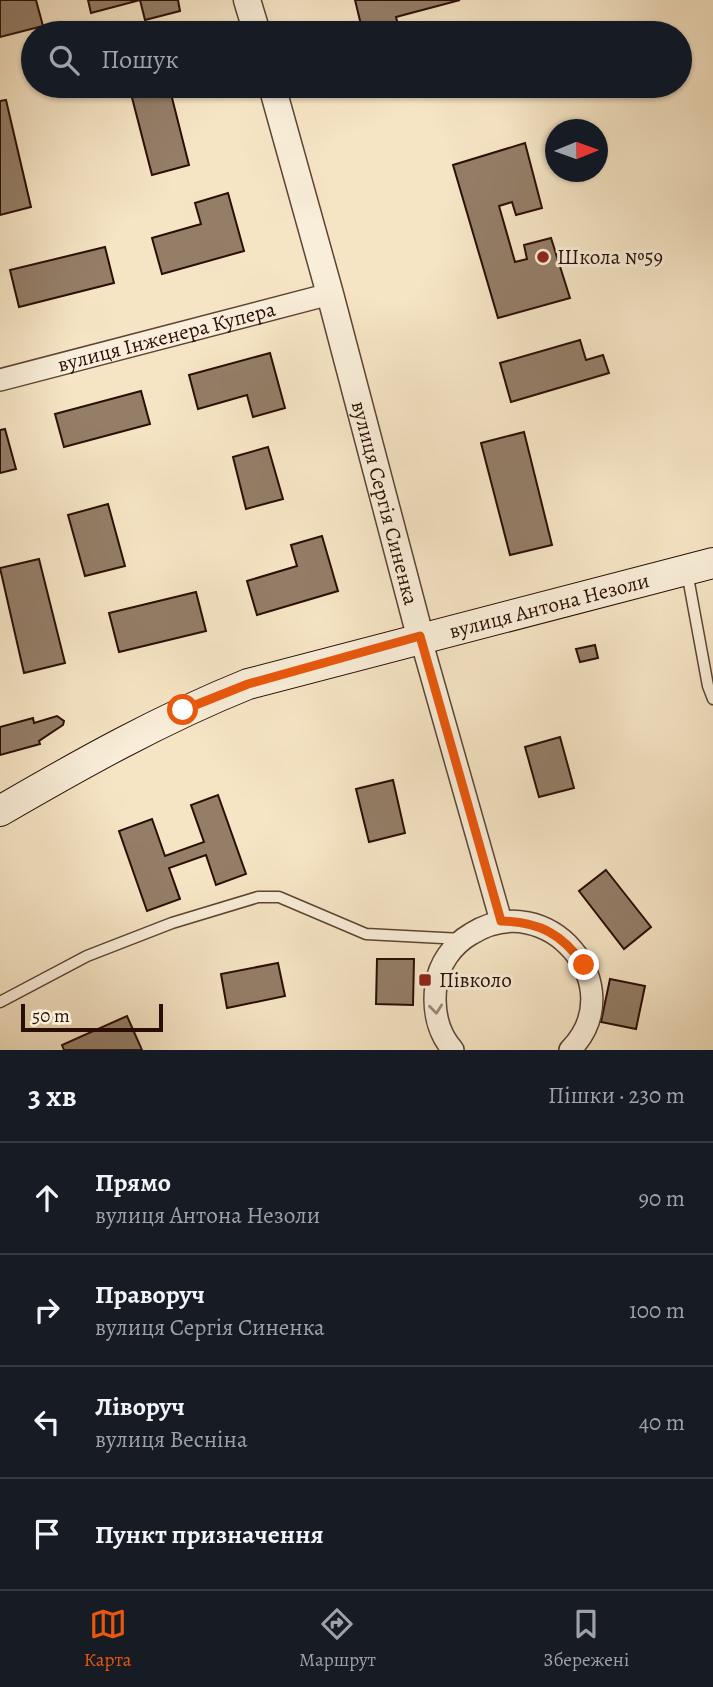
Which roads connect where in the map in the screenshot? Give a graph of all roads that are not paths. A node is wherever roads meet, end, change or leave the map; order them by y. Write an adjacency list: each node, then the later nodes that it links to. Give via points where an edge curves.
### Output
1 (247, 0): 2 (street)
2 (253, 21)
3 (275, 98): 4 (street, вулиця Сергія Синенка)
4 (330, 294): 5 (street, вулиця Інженера Купера); 7 (street, вулиця Сергія Синенка)
5 (0, 380)
6 (700, 566): 7 (main road, вулиця Антона Незоли); 8 (lane, via 708,686)
7 (420, 636): 9 (main road, вулиця Антона Незоли, via 248,684 183,710); 10 (street, вулиця Сергія Синенка)
8 (713, 699)
9 (0, 811)
10 (501, 921): 11 (street); 14 (street, via 526,922 550,930 570,945 584,965 591,990 590,1015 581,1038)
11 (462, 939): 12 (lane, via 366,934 279,897 258,897 87,956); 13 (street, one-way to 13, via 437,977 434,1000 437,1023)
12 (0, 1002)
13 (453, 1050)
14 (570, 1050)

